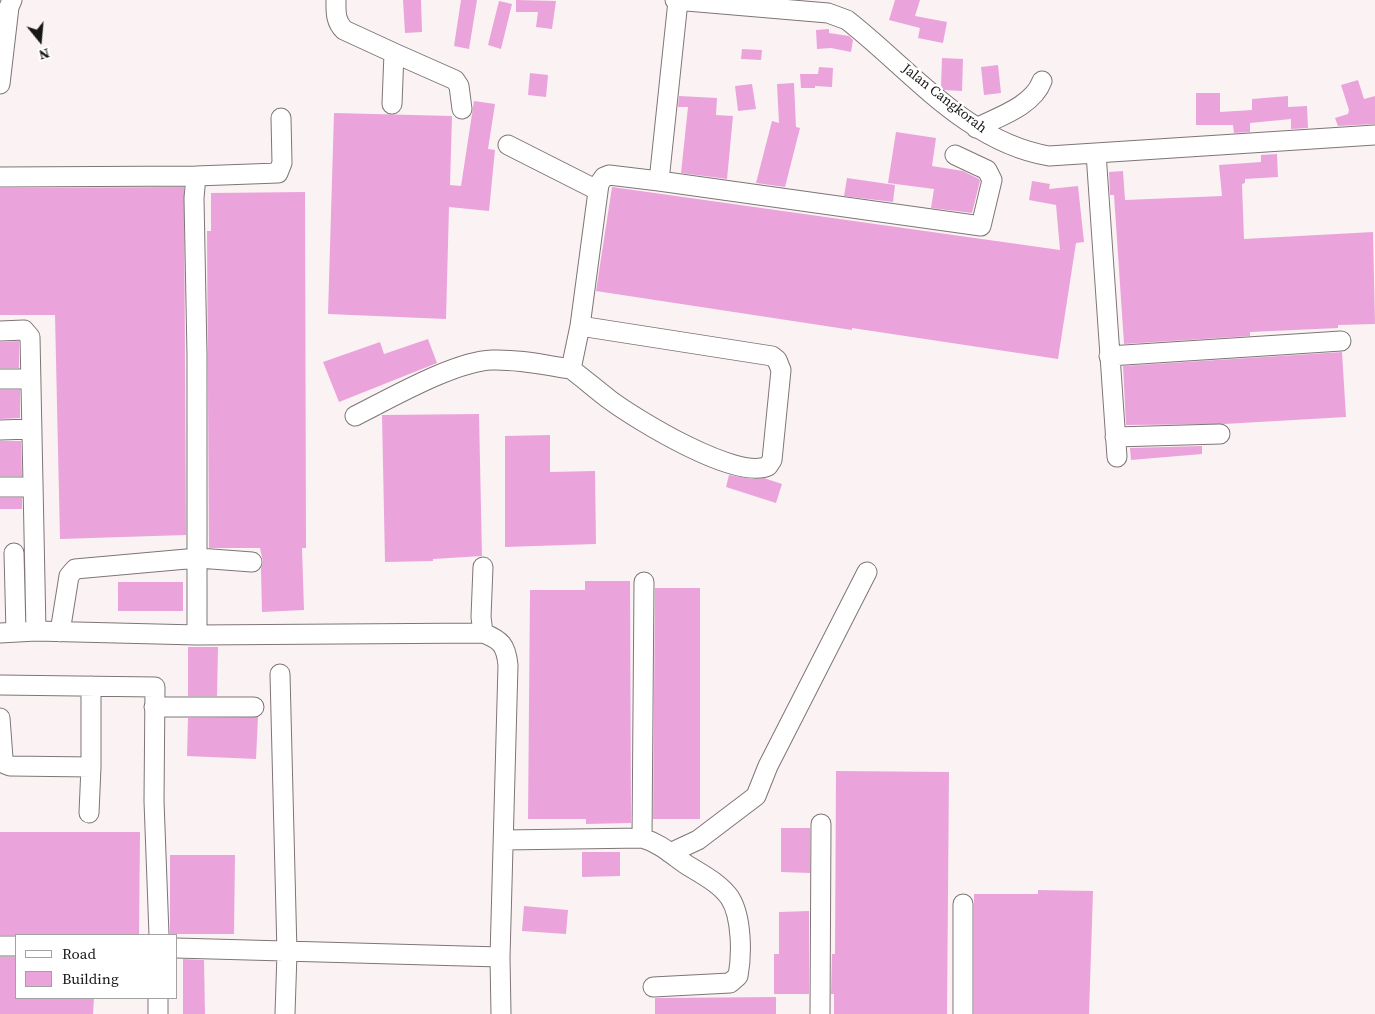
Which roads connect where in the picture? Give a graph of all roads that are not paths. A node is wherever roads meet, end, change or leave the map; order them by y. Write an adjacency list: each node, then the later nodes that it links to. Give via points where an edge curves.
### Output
1 (12, 0): 6 (street)
2 (336, 0): 4 (street, via 337,18 344,30)
3 (677, 0): 10 (street, Jalan Cangkorah, via 828,14 847,20); 17 (street)
4 (394, 53): 7 (street); 8 (street, via 454,80 459,86)
5 (1042, 81): 10 (street, via 1034,96)
6 (0, 84)
7 (392, 104)
8 (462, 109)
9 (281, 118): 15 (street, via 282,163 278,173)
10 (976, 128): 13 (street, Jalan Cangkorah, via 1030,153 1048,156)
11 (1375, 135): 13 (street, Jalan Cangkorah)
12 (508, 145): 18 (street)
13 (1096, 153): 22 (street)
14 (955, 156): 17 (street, via 987,170 991,175 981,226)
15 (196, 176): 16 (street); 35 (street)
16 (0, 177)
17 (659, 181): 18 (street, via 610,176 601,180)
18 (597, 190): 19 (street)
19 (580, 326): 23 (street); 23 (street, via 772,356 780,370 772,460 768,466 754,470 718,460 672,438 610,400)
20 (0, 331): 25 (street, via 27,331)
21 (1341, 341): 22 (street)
22 (1109, 356): 30 (street)
23 (571, 369): 26 (street, via 509,360 476,362 400,393)
24 (0, 379): 25 (street)
25 (31, 379): 27 (street)
26 (355, 416)
27 (31, 429): 28 (street); 33 (street)
28 (0, 430)
29 (1220, 434): 30 (street)
30 (1115, 438): 31 (street)
31 (1117, 457)
32 (0, 487): 33 (street)
33 (32, 487): 41 (street)
34 (14, 553): 40 (street)
35 (198, 558): 36 (street); 43 (street, via 76,569 69,576); 45 (street)
36 (252, 562)
37 (483, 567): 44 (street)
38 (867, 572): 57 (street, via 768,766 756,796 698,840)
39 (644, 582): 55 (street)
40 (8, 608): 42 (street)
41 (36, 631): 42 (street); 43 (street)
42 (8, 632)
43 (60, 632): 45 (street, via 151,640)
44 (483, 633): 45 (street); 56 (street, via 497,638 507,653)
45 (197, 635)
46 (280, 674): 63 (street)
47 (0, 685): 48 (street)
48 (91, 686): 50 (street, via 154,686); 52 (street)
49 (254, 707): 50 (street)
50 (154, 708): 59 (street)
51 (0, 718): 52 (street, via 5,764)
52 (91, 767): 53 (street)
53 (89, 813)
54 (821, 824): 70 (street)
55 (642, 838): 56 (street); 57 (street, via 657,842)
56 (504, 840): 64 (street)
57 (670, 853): 65 (street, via 708,878 730,898 739,925 740,965 738,976 730,983)
58 (963, 904): 71 (street)
59 (159, 934)
60 (0, 946): 61 (street)
61 (15, 946)
62 (178, 948): 63 (street)
63 (287, 953): 64 (street); 68 (street)
64 (500, 957): 69 (street)
65 (653, 988)
66 (158, 999): 67 (street)
67 (158, 1014)
68 (285, 1014)
69 (501, 1014)
70 (820, 1014)
71 (963, 1014)

